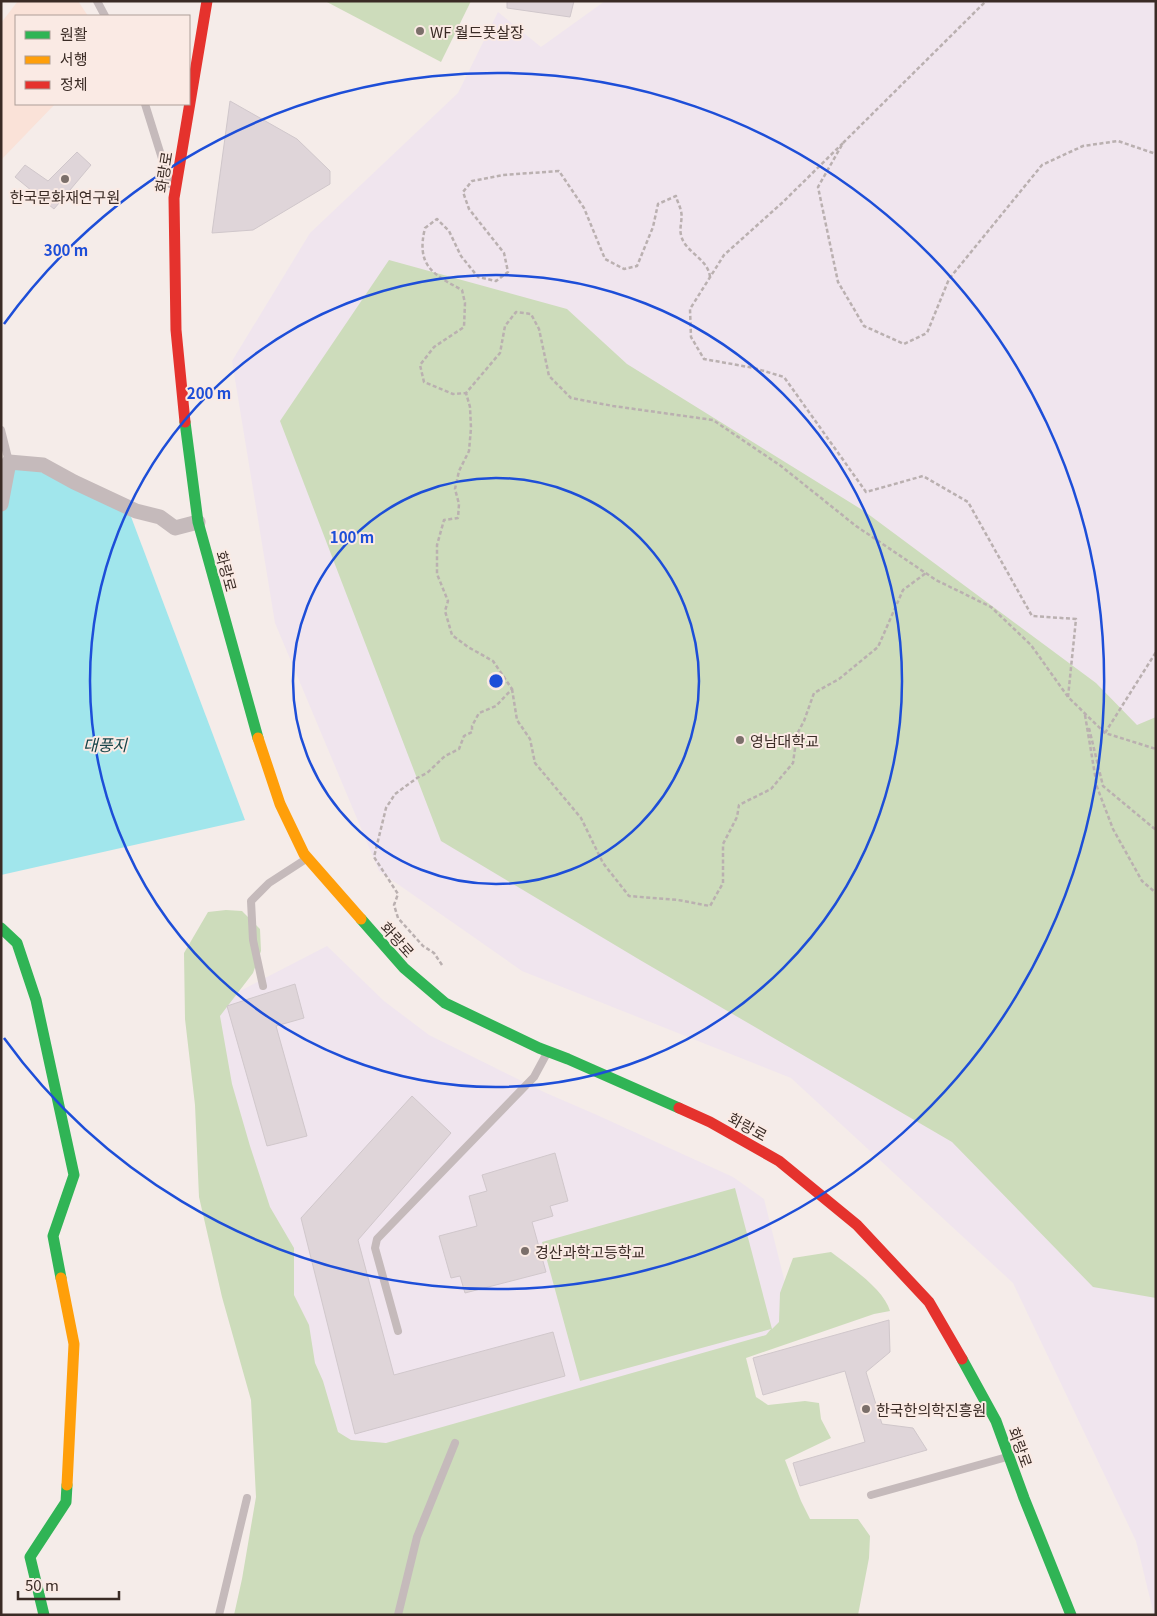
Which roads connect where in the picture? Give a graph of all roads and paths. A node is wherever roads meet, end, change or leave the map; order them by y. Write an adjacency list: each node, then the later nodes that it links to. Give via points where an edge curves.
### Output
1 (97, 1): 4 (lane)
2 (207, 1): 5 (street, 화랑로)
3 (986, 1): 8 (path)
4 (104, 15)
5 (190, 102)
6 (145, 105): 10 (lane)
7 (190, 105): 10 (street, 화랑로)
8 (843, 143): 9 (path, via 818,187 838,282 864,326 904,344 927,333 949,280 1042,165 1083,146 1118,141); 11 (path, via 784,202 724,255)
9 (1156, 154)
10 (174, 198): 16 (street, 화랑로, via 176,330)
11 (710, 277): 12 (path, via 710,270 681,236 681,211 676,196 658,204 653,227 637,266 624,269 605,259 584,208 559,171 472,181 462,192 469,209 504,253 508,272 496,281 478,277 461,256 449,231 437,219 425,228 421,241 424,262 438,277 462,290 465,303 464,327 434,346 420,365 424,382 453,394); 20 (path, via 690,309 691,337 704,358 784,377 866,492 923,476 968,502 1032,616 1076,619)
12 (466, 393): 17 (path, via 500,353 504,326 516,312 531,314 540,329 549,376 571,398 713,420 781,466 856,526); 19 (path, via 471,414 469,451 459,470 455,489 458,518 444,520 437,545 438,574 448,601 445,611 452,635 493,660)
13 (1, 430): 14 (lane)
14 (9, 462): 15 (street); 16 (street, via 43,465 136,511 160,517 176,528)
15 (1, 504)
16 (198, 522): 25 (street, 화랑로, via 253,722 277,795)
17 (926, 573): 19 (path, via 903,590 878,647 840,679 814,693 796,734 793,763 771,789 739,805 723,844 723,883 710,906 629,896 603,863 581,818 535,763 530,739 517,720); 20 (path, via 991,607 1031,645)
18 (1156, 652): 22 (path)
19 (512, 689): 28 (path, via 496,706 479,713 472,732 464,736 459,749 395,794 386,808 374,857 398,894 394,905 398,918 423,946 434,953)
20 (1068, 697): 21 (path)
21 (1085, 714): 22 (path); 24 (path, via 1103,786); 26 (path, via 1097,787 1113,828 1142,881)
22 (1105, 733): 23 (path)
23 (1156, 749)
24 (1156, 830)
25 (308, 858): 29 (lane, via 269,883 252,901 253,940); 30 (street, 화랑로, via 404,968 445,1003)
26 (1156, 893)
27 (1, 928): 36 (street, via 17,943 36,1000 74,1175 53,1236 74,1344 66,1502 30,1557)
28 (442, 966)
29 (263, 986)
30 (548, 1052): 31 (lane, via 534,1077 377,1239 375,1248); 33 (street, 화랑로, via 710,1122 762,1151 779,1161 857,1225 929,1302 996,1421)
31 (398, 1331)
32 (455, 1442): 38 (lane, via 417,1537)
33 (1008, 1456): 34 (lane); 39 (street, 화랑로)
34 (871, 1495)
35 (247, 1498): 37 (lane)
36 (44, 1615)
37 (219, 1615)
38 (398, 1615)
39 (1071, 1615)

